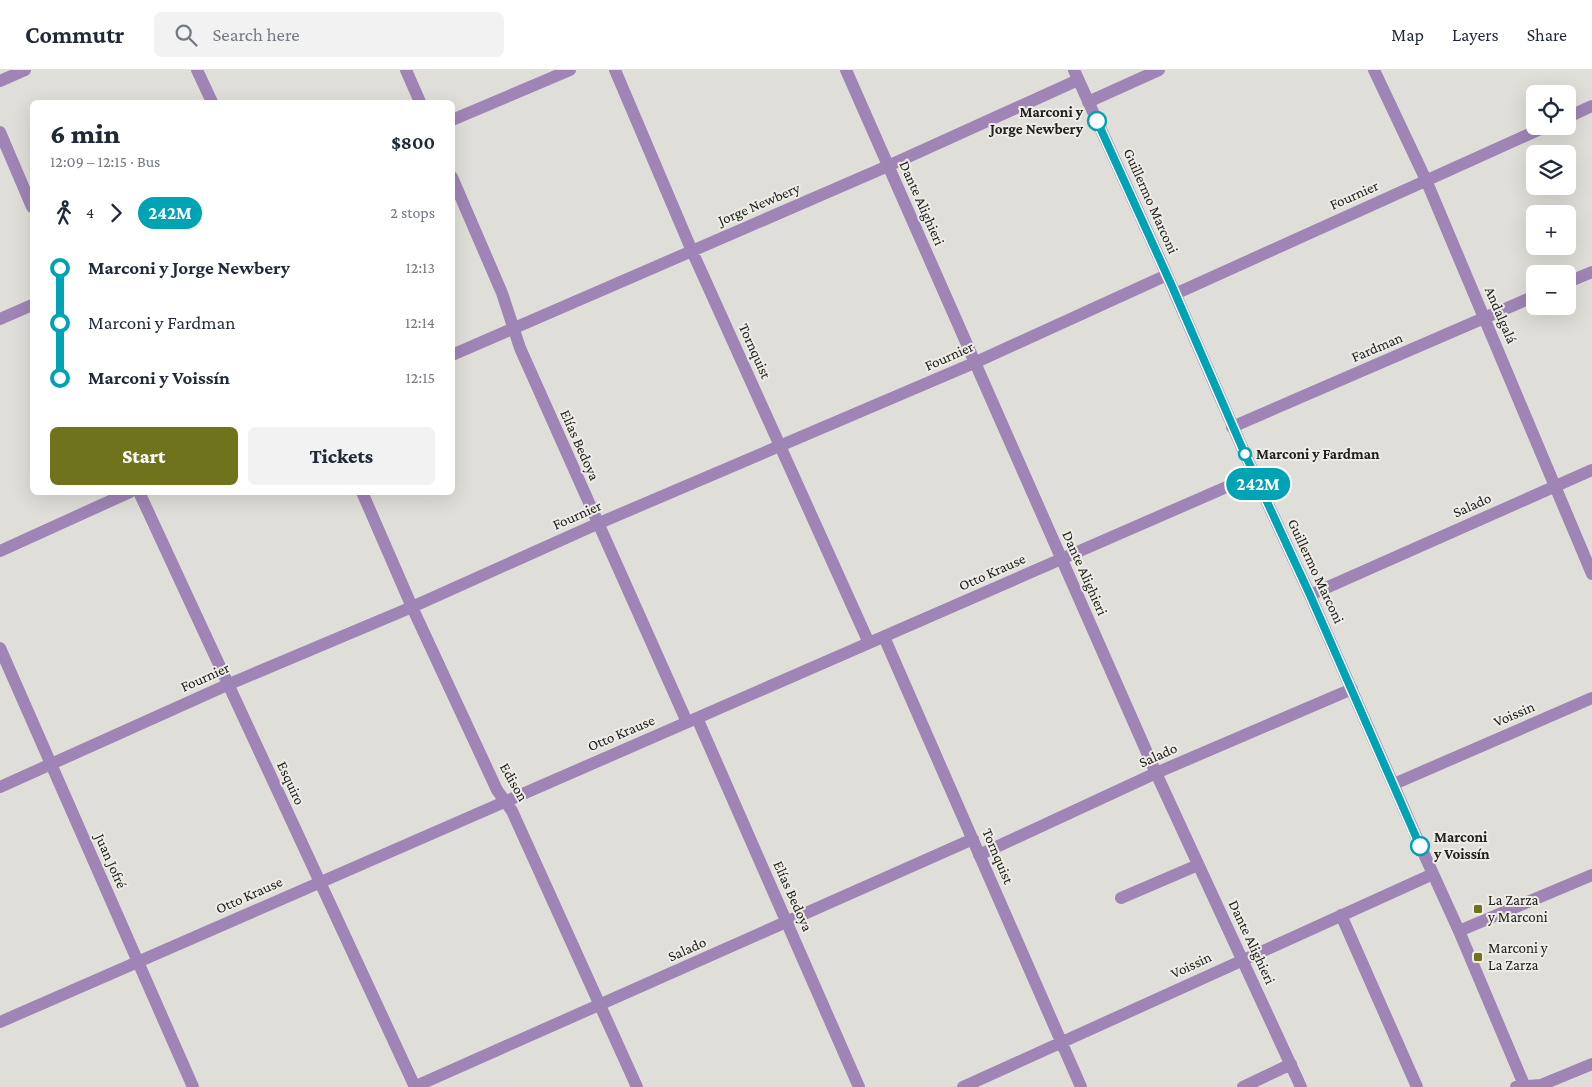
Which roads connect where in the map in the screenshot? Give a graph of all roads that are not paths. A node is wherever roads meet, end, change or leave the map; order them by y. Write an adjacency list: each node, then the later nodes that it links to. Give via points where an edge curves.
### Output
1 (25, 70): 10 (street)
2 (197, 70): 11 (street)
3 (406, 70): 12 (street)
4 (570, 70): 16 (street)
5 (615, 70): 23 (street, Tornquist)
6 (846, 70): 19 (street, Dante Alighieri)
7 (1159, 70): 13 (street)
8 (1374, 70): 20 (street, Andalgalá)
9 (1076, 75): 13 (street, Guillermo Marconi); 19 (street, Jorge Newbery)
10 (0, 81)
11 (211, 100)
12 (419, 100)
13 (1088, 102): 25 (street, Guillermo Marconi)
14 (1592, 106): 15 (street)
15 (1576, 113)
16 (455, 119)
17 (0, 132): 22 (street)
18 (1527, 135): 20 (street, Fournier)
19 (888, 166): 23 (street, Jorge Newbery); 34 (street, Dante Alighieri)
20 (1426, 180): 27 (street, Fournier); 30 (street, Andalgalá)
21 (455, 184): 32 (street, Elías Bedoya, via 494,273)
22 (30, 202)
23 (692, 251): 32 (street, Jorge Newbery); 36 (street, Tornquist)
24 (1592, 272): 26 (street)
25 (1167, 275): 27 (street, Guillermo Marconi); 34 (street, Fournier)
26 (1576, 279)
27 (1175, 294): 35 (street, Guillermo Marconi)
28 (1526, 300): 30 (street, Fardman)
29 (30, 306): 31 (street)
30 (1484, 318): 35 (street, Fardman); 39 (street, Andalgalá)
31 (0, 319)
32 (513, 328): 33 (street, Jorge Newbery); 43 (street, Elías Bedoya)
33 (455, 354)
34 (974, 363): 36 (street, Fournier); 45 (street, Dante Alighieri)
35 (1232, 427): 38 (street, Guillermo Marconi)
36 (780, 447): 43 (street, Fournier); 50 (street, Tornquist)
37 (1592, 470): 39 (street, Salado)
38 (1254, 475): 45 (street, Otto Krause); 47 (street, Guillermo Marconi)
39 (1555, 486): 46 (street, Andalgalá); 47 (street, Salado)
40 (123, 495): 44 (street)
41 (140, 495): 52 (street, Esquiro)
42 (363, 495): 48 (street, Edison)
43 (597, 524): 48 (street, Fournier); 55 (street, Elías Bedoya)
44 (0, 551)
45 (1061, 559): 49 (street, Otto Krause); 57 (street, Dante Alighieri)
46 (1592, 574)
47 (1310, 595): 53 (street, Guillermo Marconi)
48 (412, 607): 52 (street, Fournier); 60 (street, Edison)
49 (884, 638): 50 (street, Otto Krause); 61 (street, Tornquist)
50 (870, 643): 55 (street, Otto Krause)
51 (0, 648): 56 (street, Juan Jofré)
52 (227, 685): 56 (street, Fournier); 66 (street, Esquiro)
53 (1352, 689): 57 (street, Salado); 58 (street, Guillermo Marconi)
54 (1592, 698): 58 (street, Voissin)
55 (692, 720): 60 (street, Otto Krause); 69 (street, Elías Bedoya)
56 (51, 763): 59 (street, Fournier); 72 (street, Juan Jofré)
57 (1156, 773): 62 (street, Salado); 63 (street, Dante Alighieri)
58 (1394, 784): 64 (street, Guillermo Marconi)
59 (0, 787)
60 (505, 801): 66 (street, Otto Krause); 73 (street, Edison)
61 (973, 839): 62 (street, Tornquist); 69 (street, Salado)
62 (979, 855): 75 (street, Tornquist)
63 (1198, 865): 67 (street); 71 (street, Dante Alighieri)
64 (1433, 874): 68 (street, Voissin); 70 (street, Guillermo Marconi)
65 (1592, 875): 70 (street)
66 (320, 882): 72 (street, Otto Krause); 79 (street, Esquiro)
67 (1121, 898)
68 (1341, 915): 71 (street, Voissin); 86 (street)
69 (787, 923): 73 (street, Salado); 81 (street, Elías Bedoya)
70 (1460, 931): 87 (street, Guillermo Marconi)
71 (1242, 960): 75 (street, Voissin); 76 (street, Dante Alighieri)
72 (138, 962): 74 (street, Otto Krause); 78 (street, Juan Jofré)
73 (601, 1005): 79 (street, Salado); 80 (street, Edison)
74 (0, 1022)
75 (1061, 1043): 82 (street, Voissin); 83 (street, Tornquist)
76 (1292, 1064): 84 (street); 85 (street, Dante Alighieri)
77 (1592, 1064): 87 (street, via 1541,1085)
78 (193, 1087)
79 (414, 1087)
80 (638, 1087)
81 (859, 1087)
82 (963, 1087)
83 (1081, 1087)
84 (1243, 1087)
85 (1301, 1087)
86 (1417, 1087)
87 (1522, 1087)

